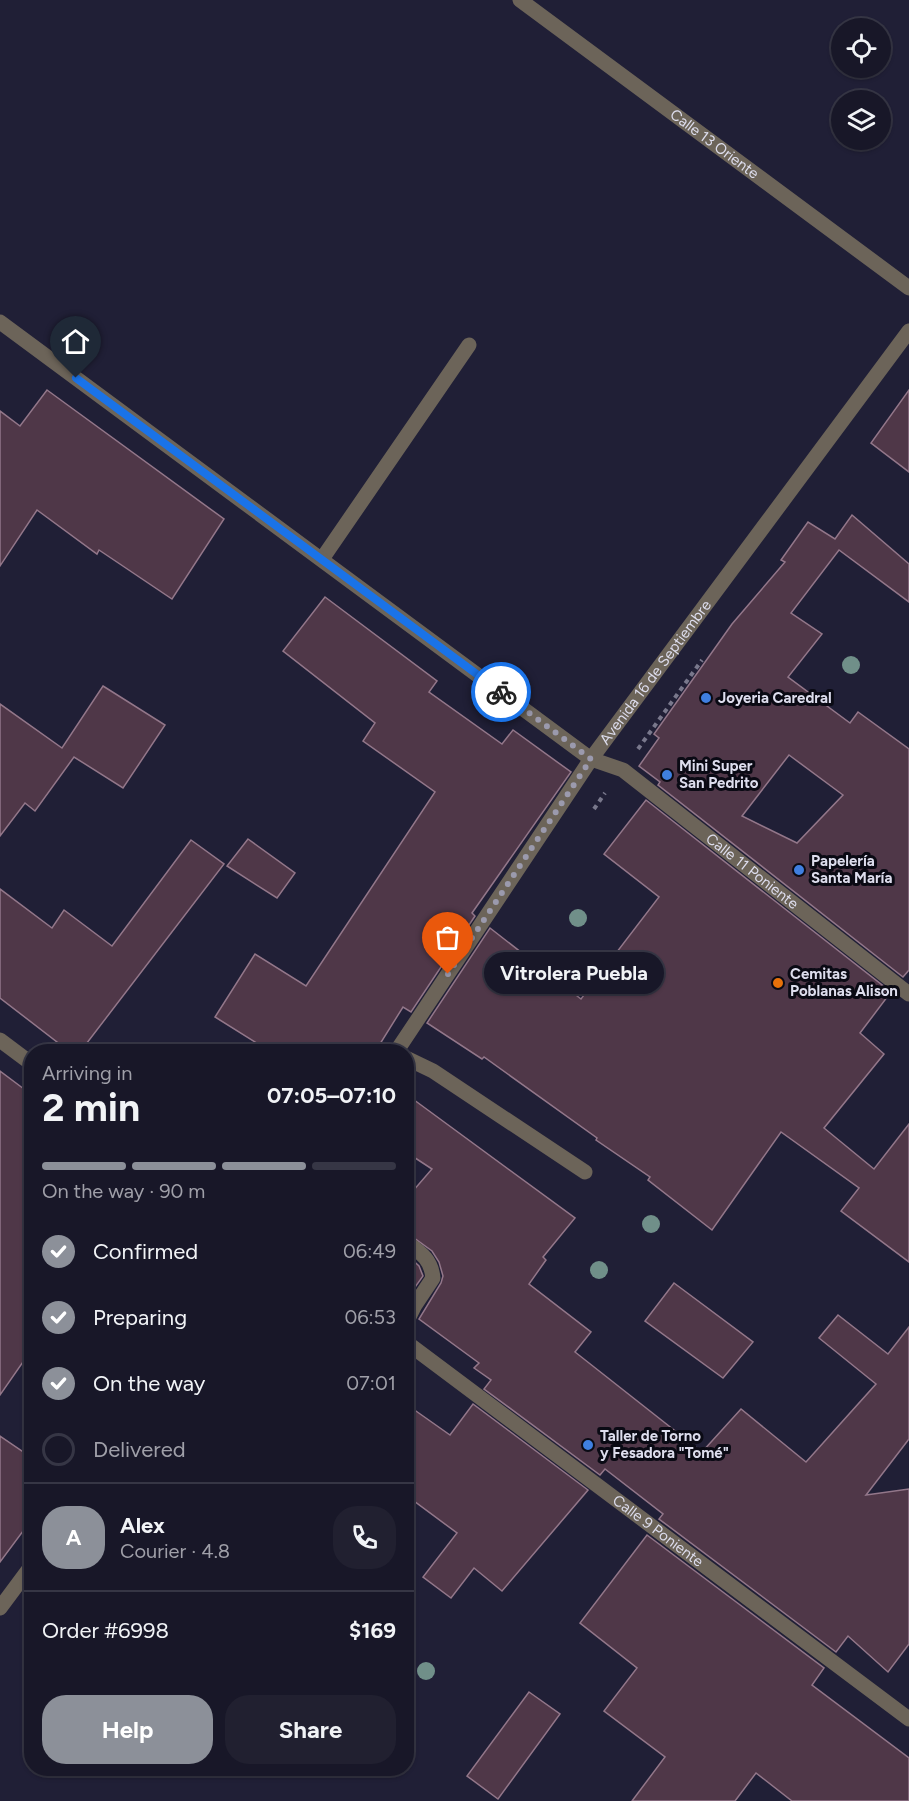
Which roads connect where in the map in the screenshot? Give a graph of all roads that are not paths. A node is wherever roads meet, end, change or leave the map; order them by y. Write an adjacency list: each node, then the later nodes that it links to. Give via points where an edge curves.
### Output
1 (519, 0): 2 (street, Calle 13 Oriente)
2 (909, 288)
3 (0, 322): 6 (street, Calle 11 Poniente)
4 (909, 331): 7 (street, Avenida 16 de Septiembre)
5 (469, 345): 6 (street)
6 (322, 559): 7 (street, Calle 11 Poniente)
7 (591, 759): 8 (street, Calle 11 Poniente, via 623,770); 10 (street, Avenida 16 de Septiembre)
8 (909, 994)
9 (0, 1041): 11 (street)
10 (401, 1044)
11 (24, 1058)
12 (414, 1063): 13 (street, via 433,1071)
13 (585, 1172)
14 (414, 1248): 15 (street, via 432,1265 433,1278)
15 (414, 1307)
16 (414, 1348): 19 (street, Calle 9 Poniente)
17 (24, 1575): 18 (street)
18 (0, 1608)
19 (909, 1719)

